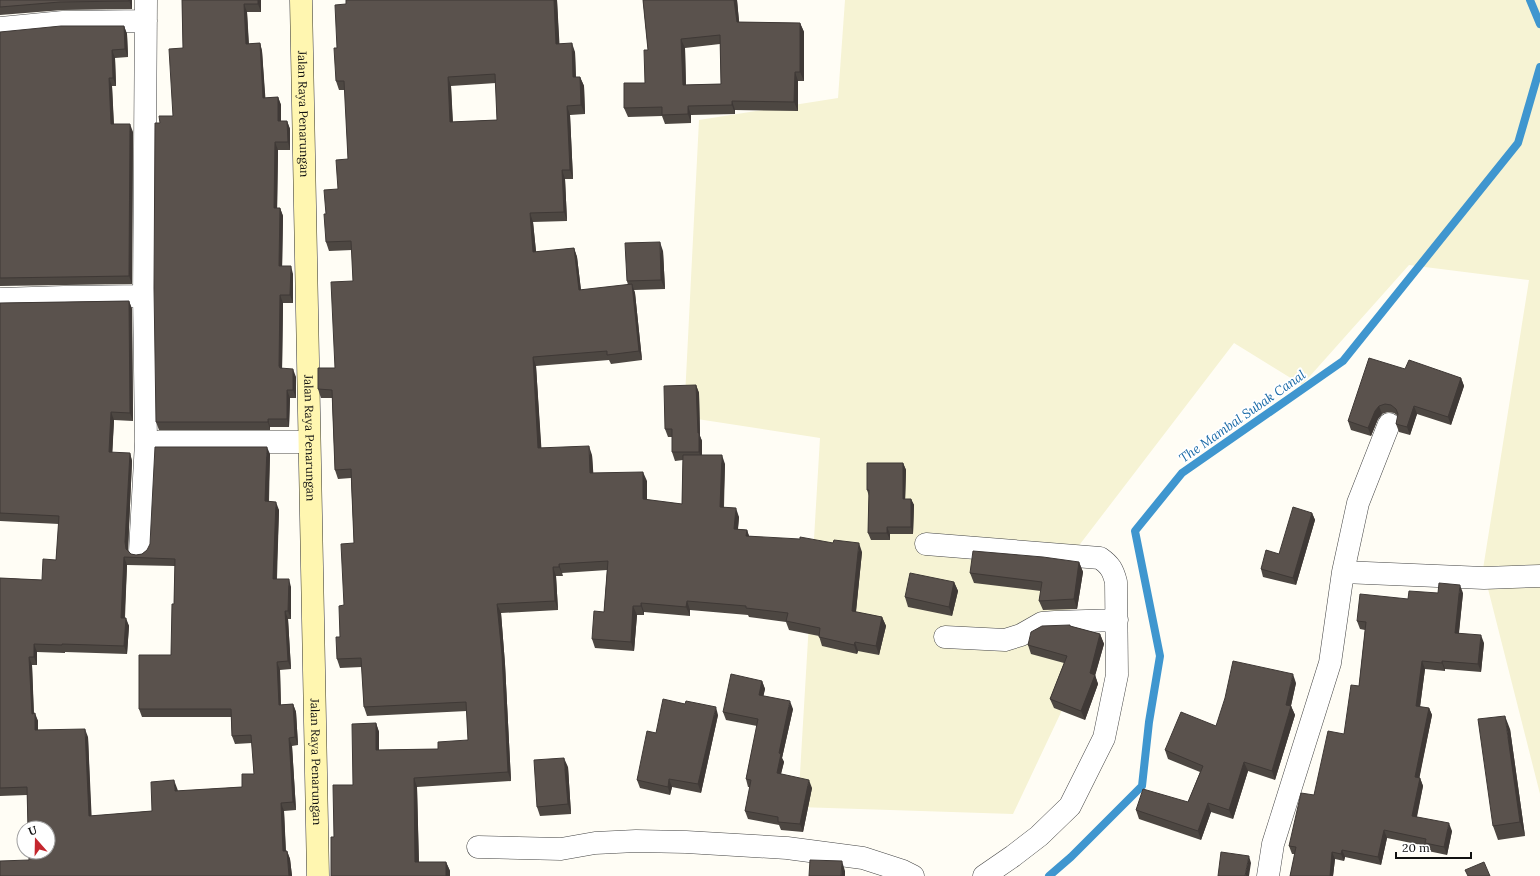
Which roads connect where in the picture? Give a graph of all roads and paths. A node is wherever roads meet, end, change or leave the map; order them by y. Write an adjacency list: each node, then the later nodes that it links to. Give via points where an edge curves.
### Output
1 (146, 0): 3 (street)
2 (301, 0): 9 (main road, Jalan Raya Penarungan)
3 (146, 21): 4 (street, via 62,22); 5 (street)
4 (0, 28)
5 (144, 296): 6 (street); 8 (street)
6 (0, 299)
7 (1389, 424): 12 (street, via 1358,503)
8 (146, 442): 9 (street); 11 (street)
9 (309, 442): 17 (main road, Jalan Raya Penarungan)
10 (926, 544): 14 (street, via 1100,558 1114,572)
11 (140, 551)
12 (1344, 572): 13 (street, via 1484,578); 20 (street, via 1330,663 1273,844)
13 (1540, 576)
14 (1117, 620): 15 (street, via 1042,624 1005,640); 19 (street, via 1117,675 1104,738 1070,806 1039,836)
15 (945, 637)
16 (478, 847): 18 (street, via 561,849 595,843 636,841 787,848 863,858)
17 (318, 876)
18 (913, 876)
19 (984, 876)
20 (1268, 876)

